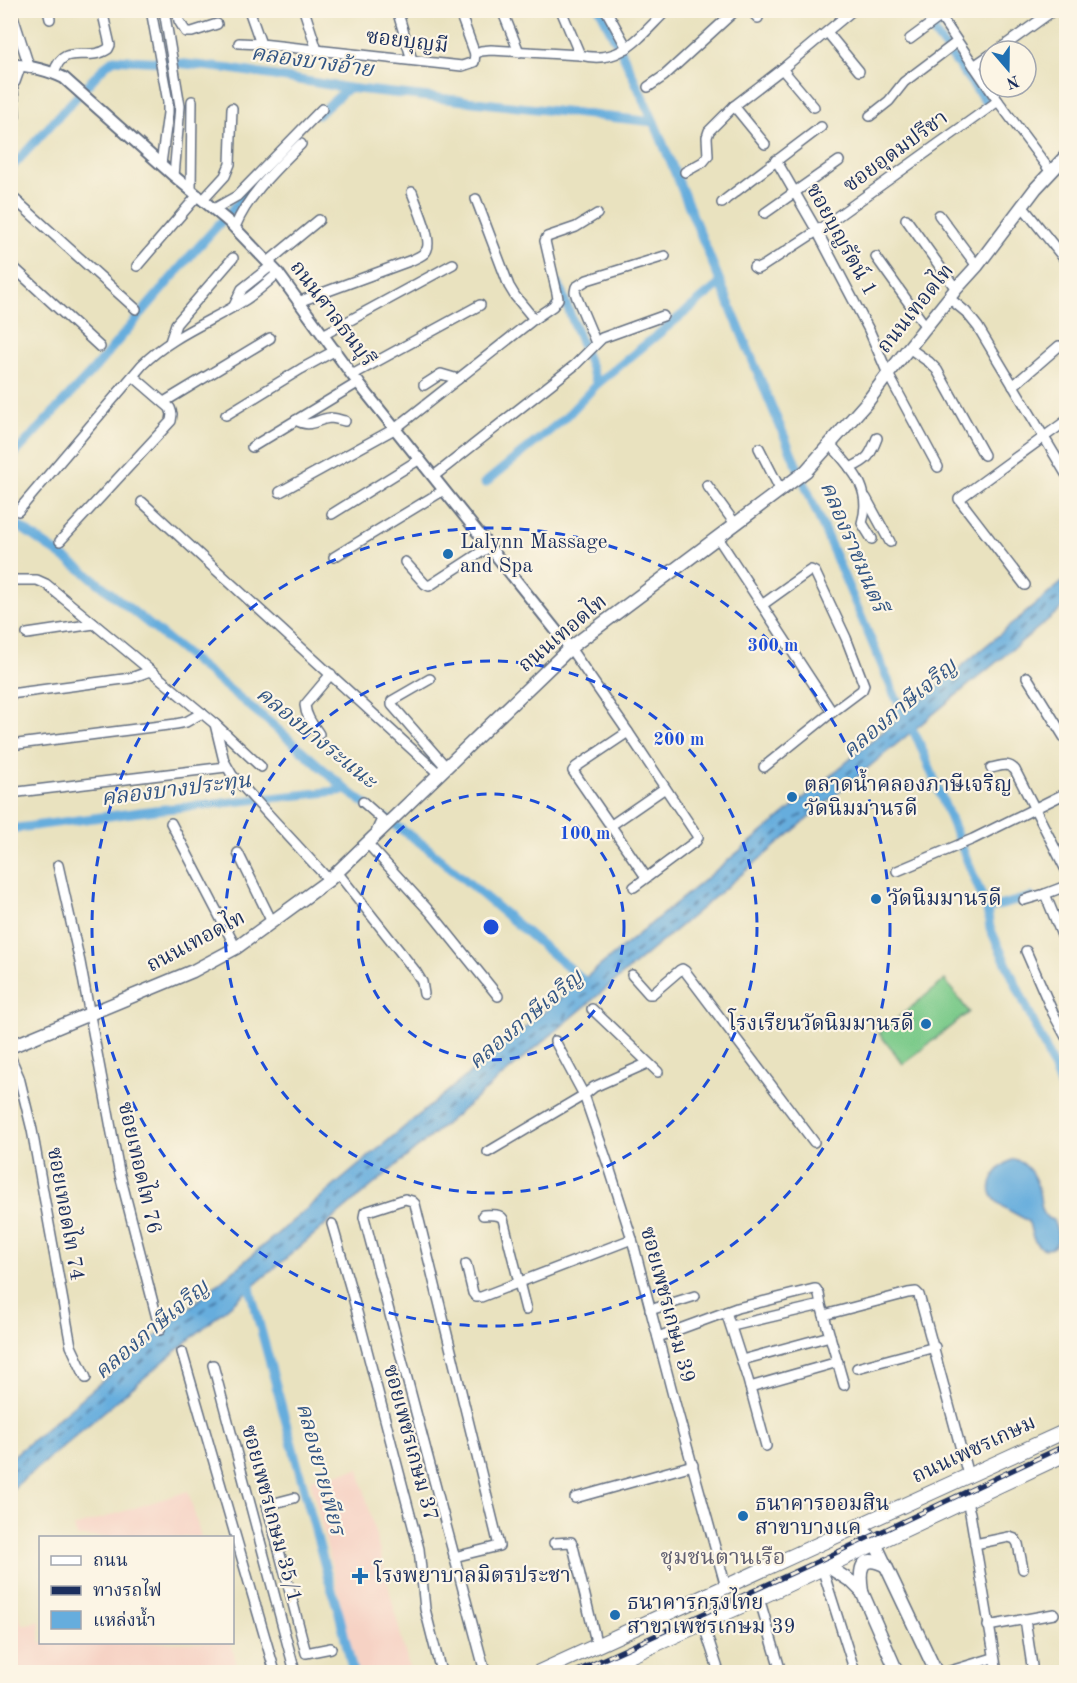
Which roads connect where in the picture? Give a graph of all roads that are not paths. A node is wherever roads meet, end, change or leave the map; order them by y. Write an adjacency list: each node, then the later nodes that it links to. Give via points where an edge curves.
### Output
1 (11, 10): 35 (street)
2 (102, 10): 39 (street, via 108,49 66,56 57,63)
3 (151, 10): 48 (street)
4 (164, 10): 49 (street)
5 (177, 10): 21 (street, via 186,32)
6 (249, 10): 27 (street)
7 (304, 10): 29 (street)
8 (398, 10): 33 (street)
9 (459, 10): 31 (street)
10 (502, 10): 30 (street)
11 (561, 10): 32 (street)
12 (606, 10): 28 (street)
13 (667, 10): 28 (street, ซอยบุญมี)
14 (736, 10): 40 (street)
15 (750, 10): 20 (street)
16 (853, 10): 18 (street)
17 (1054, 10): 24 (street)
18 (842, 14): 22 (street)
19 (938, 14): 23 (street); 25 (street)
20 (758, 18)
21 (217, 24)
22 (827, 32): 37 (street); 38 (street)
23 (910, 39)
24 (1014, 39)
25 (957, 42): 36 (street); 50 (street, via 904,82)
26 (239, 43): 27 (street, ซอยบุญมี)
27 (261, 44): 29 (street, ซอยบุญมี)
28 (626, 49): 32 (street, ซอยบุญมี, via 613,56)
29 (317, 50): 33 (street, ซอยบุญมี)
30 (519, 52): 31 (street, ซอยบุญมี, via 491,50); 32 (street, ซอยบุญมี)
31 (475, 54): 33 (street, ซอยบุญมี, via 474,62 462,66)
32 (580, 55)
33 (412, 60)
34 (978, 64): 36 (street)
35 (20, 65): 39 (street, ถนนศาลธนบุรี); 41 (street)
36 (974, 66): 42 (street)
37 (782, 69): 44 (street); 45 (street)
38 (859, 71)
39 (54, 73): 58 (street, ถนนศาลธนบุรี)
40 (648, 87)
41 (13, 93): 51 (street, via 15,117)
42 (998, 100): 60 (street); 75 (street, ซอยอุดมปรีชา)
43 (192, 101): 65 (street)
44 (734, 106): 54 (street); 59 (street, via 709,131 708,156)
45 (814, 107)
46 (231, 108): 65 (street, via 230,164 225,176)
47 (322, 109): 72 (street, via 237,196)
48 (168, 113): 49 (street); 58 (street)
49 (180, 114): 61 (street)
50 (870, 116)
51 (10, 122)
52 (821, 128): 56 (street)
53 (301, 144): 72 (street, via 241,213)
54 (765, 144)
55 (1066, 156): 60 (main road, ถนนเทอดไท)
56 (776, 160): 63 (street, ซอยบุญรัตน์ 1); 67 (street)
57 (838, 161): 63 (street)
58 (161, 164): 61 (street, ถนนศาลธนบุรี)
59 (685, 172)
60 (1051, 172): 68 (main road, ถนนเทอดไท)
61 (174, 176): 65 (street, ถนนศาลธนบุรี)
62 (412, 192): 87 (street, via 429,242 427,251)
63 (795, 193): 69 (street); 75 (street, ซอยบุญรัตน์ 1)
64 (10, 195): 89 (street)
65 (197, 195): 72 (street, ถนนศาลธนบุรี); 82 (street)
66 (476, 198): 91 (street, via 509,286)
67 (722, 203)
68 (1023, 207): 79 (street); 83 (main road, ถนนเทอดไท)
69 (765, 213)
70 (597, 214): 91 (street, via 576,227 547,237 545,249 558,299)
71 (939, 215): 83 (street)
72 (225, 218): 84 (street, ถนนศาลธนบุรี)
73 (906, 219): 86 (street)
74 (319, 220): 84 (street)
75 (817, 231): 85 (street, ซอยอุดมปรีชา, via 763,266); 101 (street, ซอยบุญรัตน์ 1)
76 (665, 255): 99 (street, via 576,286)
77 (876, 257): 92 (street)
78 (233, 258): 95 (street, via 176,324)
79 (1066, 261)
80 (10, 264): 97 (street)
81 (453, 264): 93 (street)
82 (136, 266)
83 (977, 266): 86 (main road, ถนนเทอดไท)
84 (272, 267): 87 (street, ถนนศาลธนบุรี); 95 (street, via 246,300)
85 (754, 267)
86 (953, 293): 92 (main road, ถนนเทอดไท); 106 (street)
87 (298, 302): 93 (street, ถนนศาลธนบุรี)
88 (480, 305): 103 (street)
89 (136, 309)
90 (663, 316): 99 (street, via 607,335)
91 (534, 319): 104 (street)
92 (926, 327): 98 (main road, ถนนเทอดไท)
93 (323, 335): 100 (street, ถนนศาลธนบุรี)
94 (270, 338): 107 (street)
95 (170, 342): 102 (street)
96 (1059, 346): 106 (street)
97 (100, 347)
98 (909, 348): 101 (main road, ถนนเทอดไท); 118 (street, via 937,370)
99 (590, 349): 123 (street)
100 (336, 350): 103 (street, ถนนศาลธนบุรี); 108 (street)
101 (888, 374): 115 (main road, ถนนเทอดไท); 120 (street, ซอยบุญรัตน์ 1)
102 (133, 376): 107 (street); 130 (street)
103 (356, 378): 109 (street); 112 (street, ถนนศาลธนบุรี)
104 (458, 379): 105 (street, via 441,374); 112 (street)
105 (424, 385)
106 (1013, 386): 114 (street)
107 (164, 402): 135 (street, via 170,408 171,421)
108 (226, 415)
109 (296, 420): 110 (street, via 309,424 327,418); 116 (street)
110 (345, 421)
111 (1066, 421): 114 (street)
112 (396, 428): 119 (street, ถนนศาลธนบุรี); 127 (street)
113 (877, 438): 121 (street, via 870,455)
114 (1044, 438): 122 (street); 141 (street, via 959,499)
115 (831, 445): 121 (street); 126 (main road, ถนนเทอดไท)
116 (252, 447)
117 (759, 448): 126 (street)
118 (984, 454)
119 (420, 459): 123 (street, ถนนศาลธนบุรี); 131 (street)
120 (938, 466)
121 (850, 468): 128 (street)
122 (1066, 474)
123 (434, 476): 125 (street, ถนนศาลธนบุรี)
124 (707, 485): 132 (street)
125 (444, 490): 137 (street, ถนนศาลธนบุรี); 138 (street)
126 (781, 491): 132 (main road, ถนนเทอดไท)
127 (280, 492)
128 (865, 496): 134 (street, via 862,523); 136 (street)
129 (142, 502): 147 (street)
130 (18, 511)
131 (332, 514)
132 (736, 525): 133 (main road, ถนนเทอดไท)
133 (718, 538): 142 (street); 145 (main road, ถนนเทอดไท)
134 (872, 540)
135 (60, 541)
136 (890, 542)
137 (489, 547): 139 (street, via 429,586); 145 (street, ถนนศาลธนบุรี)
138 (334, 557)
139 (405, 562)
140 (17, 580): 143 (street, via 40,581)
141 (1025, 585)
142 (762, 605): 151 (street); 151 (street, via 811,570 815,572 864,682 862,690)
143 (94, 624): 144 (street); 146 (street)
144 (27, 634)
145 (570, 648): 154 (street); 162 (main road, ถนนเทอดไท)
146 (150, 670): 150 (street, via 131,678); 152 (street)
147 (331, 674): 155 (street, via 306,705 306,713); 162 (street)
148 (1027, 677): 156 (street)
149 (430, 679): 162 (street, via 392,701 392,705)
150 (10, 694)
151 (832, 712): 160 (street)
152 (202, 713): 153 (street); 157 (street, via 176,724)
153 (215, 724): 158 (street); 159 (street)
154 (628, 732): 163 (street); 169 (street, via 573,771)
155 (320, 735)
156 (1066, 740)
157 (10, 745)
158 (226, 767): 164 (street); 175 (street, via 275,822)
159 (261, 767)
160 (764, 767)
161 (992, 768): 167 (street, via 1011,765)
162 (442, 770): 170 (main road, ถนนเทอดไท)
163 (665, 788): 169 (street); 176 (street, via 698,837)
164 (10, 793)
165 (1066, 793): 167 (street)
166 (363, 802): 170 (street, via 382,819)
167 (1034, 808): 173 (street); 174 (street)
168 (171, 823): 183 (street)
169 (610, 826): 176 (street)
170 (371, 841): 175 (main road, ถนนเทอดไท); 187 (street)
171 (238, 853): 181 (street)
172 (58, 865): 189 (street, ซอยเทอดไท 76)
173 (1066, 870)
174 (897, 871)
175 (333, 876): 181 (main road, ถนนเทอดไท); 186 (street, via 416,972)
176 (646, 877): 178 (street)
177 (1066, 886): 179 (street)
178 (634, 887)
179 (1045, 894): 180 (street); 182 (street)
180 (1024, 900)
181 (272, 922): 183 (main road, ถนนเทอดไท)
182 (1066, 945)
183 (236, 948): 189 (main road, ถนนเทอดไท, via 173,980)
184 (1026, 951): 190 (street)
185 (632, 975): 197 (street, via 652,994 680,970 685,971)
186 (424, 994)
187 (498, 996)
188 (592, 1009): 194 (street)
189 (89, 1014): 192 (main road, ถนนเทอดไท); 211 (street, ซอยเทอดไท 76, via 119,1171)
190 (1066, 1037)
191 (555, 1041): 196 (street, ซอยเพชรเกษม 39)
192 (10, 1047)
193 (10, 1056): 220 (street, ซอยเทอดไท 74, via 32,1130 71,1346)
194 (648, 1063): 195 (street); 196 (street)
195 (658, 1072)
196 (584, 1095): 198 (street); 201 (street, ซอยเพชรเกษม 39)
197 (814, 1142)
198 (488, 1152)
199 (483, 1215): 203 (street, via 496,1214 504,1219)
200 (332, 1224): 256 (street, ซอยเพชรเกษม 37, via 419,1549 425,1609)
201 (632, 1239): 203 (street); 207 (street, ซอยเพชรเกษม 39)
202 (466, 1264): 203 (street, via 476,1297)
203 (519, 1283): 206 (street)
204 (695, 1296): 207 (street)
205 (821, 1305): 208 (street, via 814,1289); 209 (street); 210 (street)
206 (526, 1310)
207 (650, 1310): 213 (street, ซอยเพชรเกษม 39)
208 (726, 1312): 210 (street); 213 (street)
209 (824, 1316): 212 (street); 214 (street, via 916,1292 922,1300)
210 (732, 1326): 216 (street)
211 (160, 1329)
212 (830, 1336): 216 (street); 217 (street)
213 (658, 1337): 226 (street, ซอยเพชรเกษม 39)
214 (934, 1347): 219 (street); 227 (street)
215 (182, 1352): 254 (street)
216 (742, 1360): 222 (street)
217 (838, 1362): 221 (street); 222 (street)
218 (213, 1365): 249 (street, ซอยเพชรเกษม 35/1)
219 (857, 1368)
220 (86, 1378)
221 (844, 1385)
222 (750, 1387): 224 (street)
223 (1066, 1431): 227 (main road, ถนนเพชรเกษม)
224 (766, 1446)
225 (1066, 1454): 230 (main road, ถนนเพชรเกษม)
226 (693, 1465): 229 (street); 239 (street, ซอยเพชรเกษม 39)
227 (968, 1475): 231 (main road, ถนนเพชรเกษม)
228 (294, 1498): 246 (street, via 267,1506)
229 (575, 1498)
230 (966, 1500): 233 (main road, ถนนเพชรเกษม); 234 (street)
231 (860, 1525): 233 (main road); 239 (main road, ถนนเพชรเกษม)
232 (554, 1543): 247 (street, via 571,1542 573,1546)
233 (875, 1544): 236 (main road); 237 (main road, ถนนเพชรเกษม)
234 (975, 1544): 238 (street, via 1014,1539); 245 (street)
235 (454, 1557): 235 (street, via 364,1217 365,1212 405,1199 414,1204 499,1546); 257 (street)
236 (886, 1566): 240 (main road, via 873,1561 861,1566); 264 (main road)
237 (825, 1567): 240 (main road); 241 (main road, ถนนเพชรเกษม); 262 (street)
238 (1023, 1569)
239 (726, 1587): 247 (main road, ถนนเพชรเกษม)
240 (862, 1592): 263 (main road)
241 (759, 1598): 244 (main road, ถนนเพชรเกษม); 261 (street)
242 (1054, 1614): 243 (street)
243 (1025, 1619): 245 (street); 252 (street)
244 (703, 1623): 253 (main road, ถนนเพชรเกษม); 260 (street)
245 (988, 1626): 251 (street)
246 (304, 1645): 248 (street, via 306,1653); 249 (street)
247 (594, 1647): 250 (main road, ถนนเพชรเกษม); 253 (main road, via 587,1655 588,1661)
248 (332, 1648)
249 (289, 1649): 255 (street, ซอยเพชรเกษม 35/1)
250 (576, 1656): 258 (main road, ถนนเพชรเกษม); 259 (main road, via 586,1666)
251 (993, 1658): 265 (street); 266 (street)
252 (1032, 1666)
253 (599, 1670)
254 (275, 1672)
255 (295, 1672)
256 (441, 1672)
257 (485, 1672)
258 (539, 1672)
259 (585, 1672)
260 (718, 1672)
261 (780, 1672)
262 (855, 1672)
263 (897, 1672)
264 (936, 1672)
265 (946, 1672)
266 (997, 1672)

